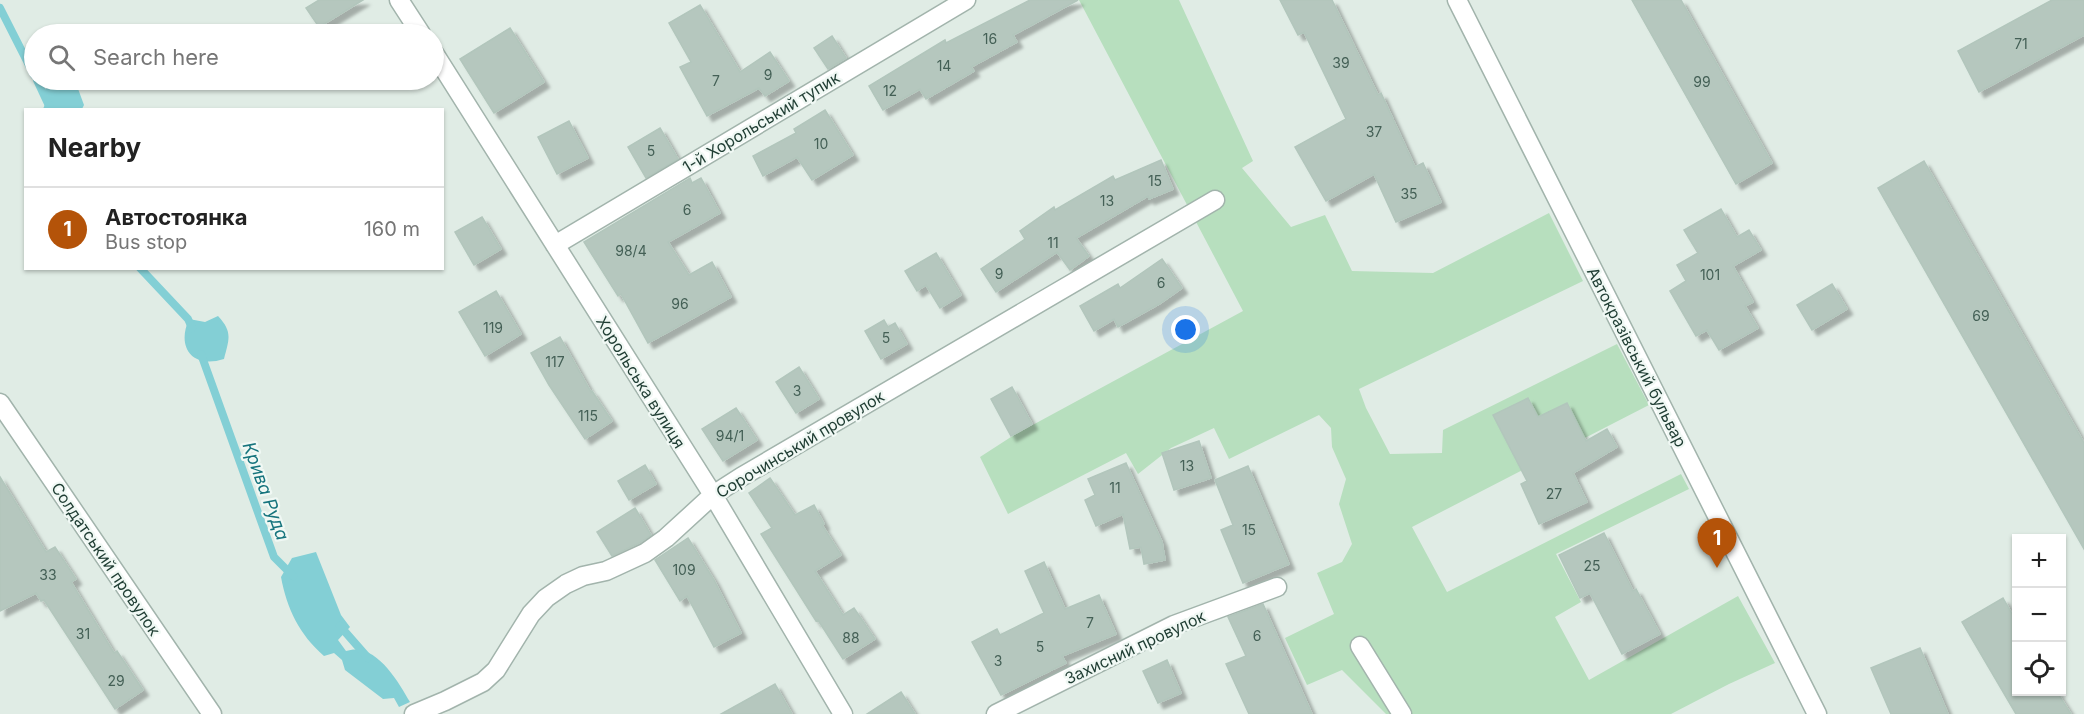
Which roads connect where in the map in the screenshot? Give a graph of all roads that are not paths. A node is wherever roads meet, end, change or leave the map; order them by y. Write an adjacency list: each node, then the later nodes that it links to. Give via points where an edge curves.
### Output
1 (400, 0): 4 (street)
2 (966, 0): 7 (street, 1-й Хорольський тупик)
3 (1457, 0): 17 (street, Автокразівський бульвар)
4 (415, 24)
5 (444, 69): 7 (street, Хорольська вулиця)
6 (1215, 200): 9 (street, Сорочинський провулок)
7 (555, 245): 9 (street, Хорольська вулиця)
8 (0, 403): 12 (street, Солдатський провулок)
9 (713, 495): 13 (street, Сорочинський провулок, via 645,553 606,571 583,576 546,598 531,614 496,670 483,682); 14 (street, Хорольська вулиця)
10 (1277, 586): 15 (street, Захисний провулок, via 1174,625)
11 (1360, 646): 16 (street)
12 (212, 714)
13 (414, 714)
14 (843, 714)
15 (996, 714)
16 (1402, 714)
17 (1817, 714)

